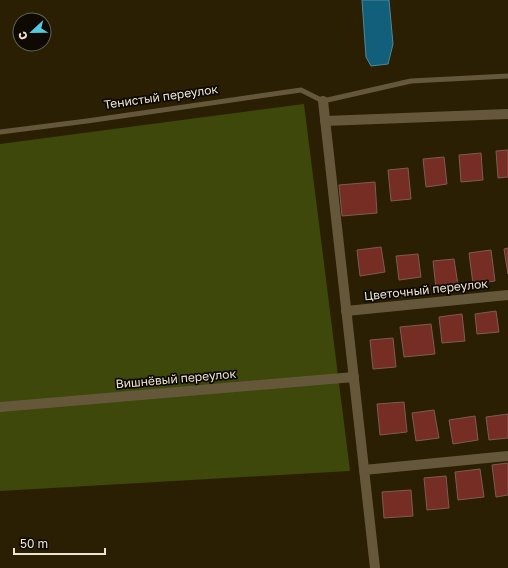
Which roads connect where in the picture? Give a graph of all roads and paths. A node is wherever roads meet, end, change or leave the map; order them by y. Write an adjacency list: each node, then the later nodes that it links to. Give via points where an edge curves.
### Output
1 (508, 76): 2 (lane, via 411,82)
2 (323, 102): 4 (street); 5 (lane, Тенистый переулок, via 302,90)
3 (508, 114): 4 (street)
4 (325, 121): 7 (street)
5 (0, 132)
6 (508, 295): 7 (street, Цветочный переулок)
7 (346, 311): 8 (street)
8 (354, 377): 9 (street, Вишнёвый переулок); 11 (street)
9 (0, 407)
10 (508, 456): 11 (street)
11 (364, 470): 12 (street)
12 (375, 568)

